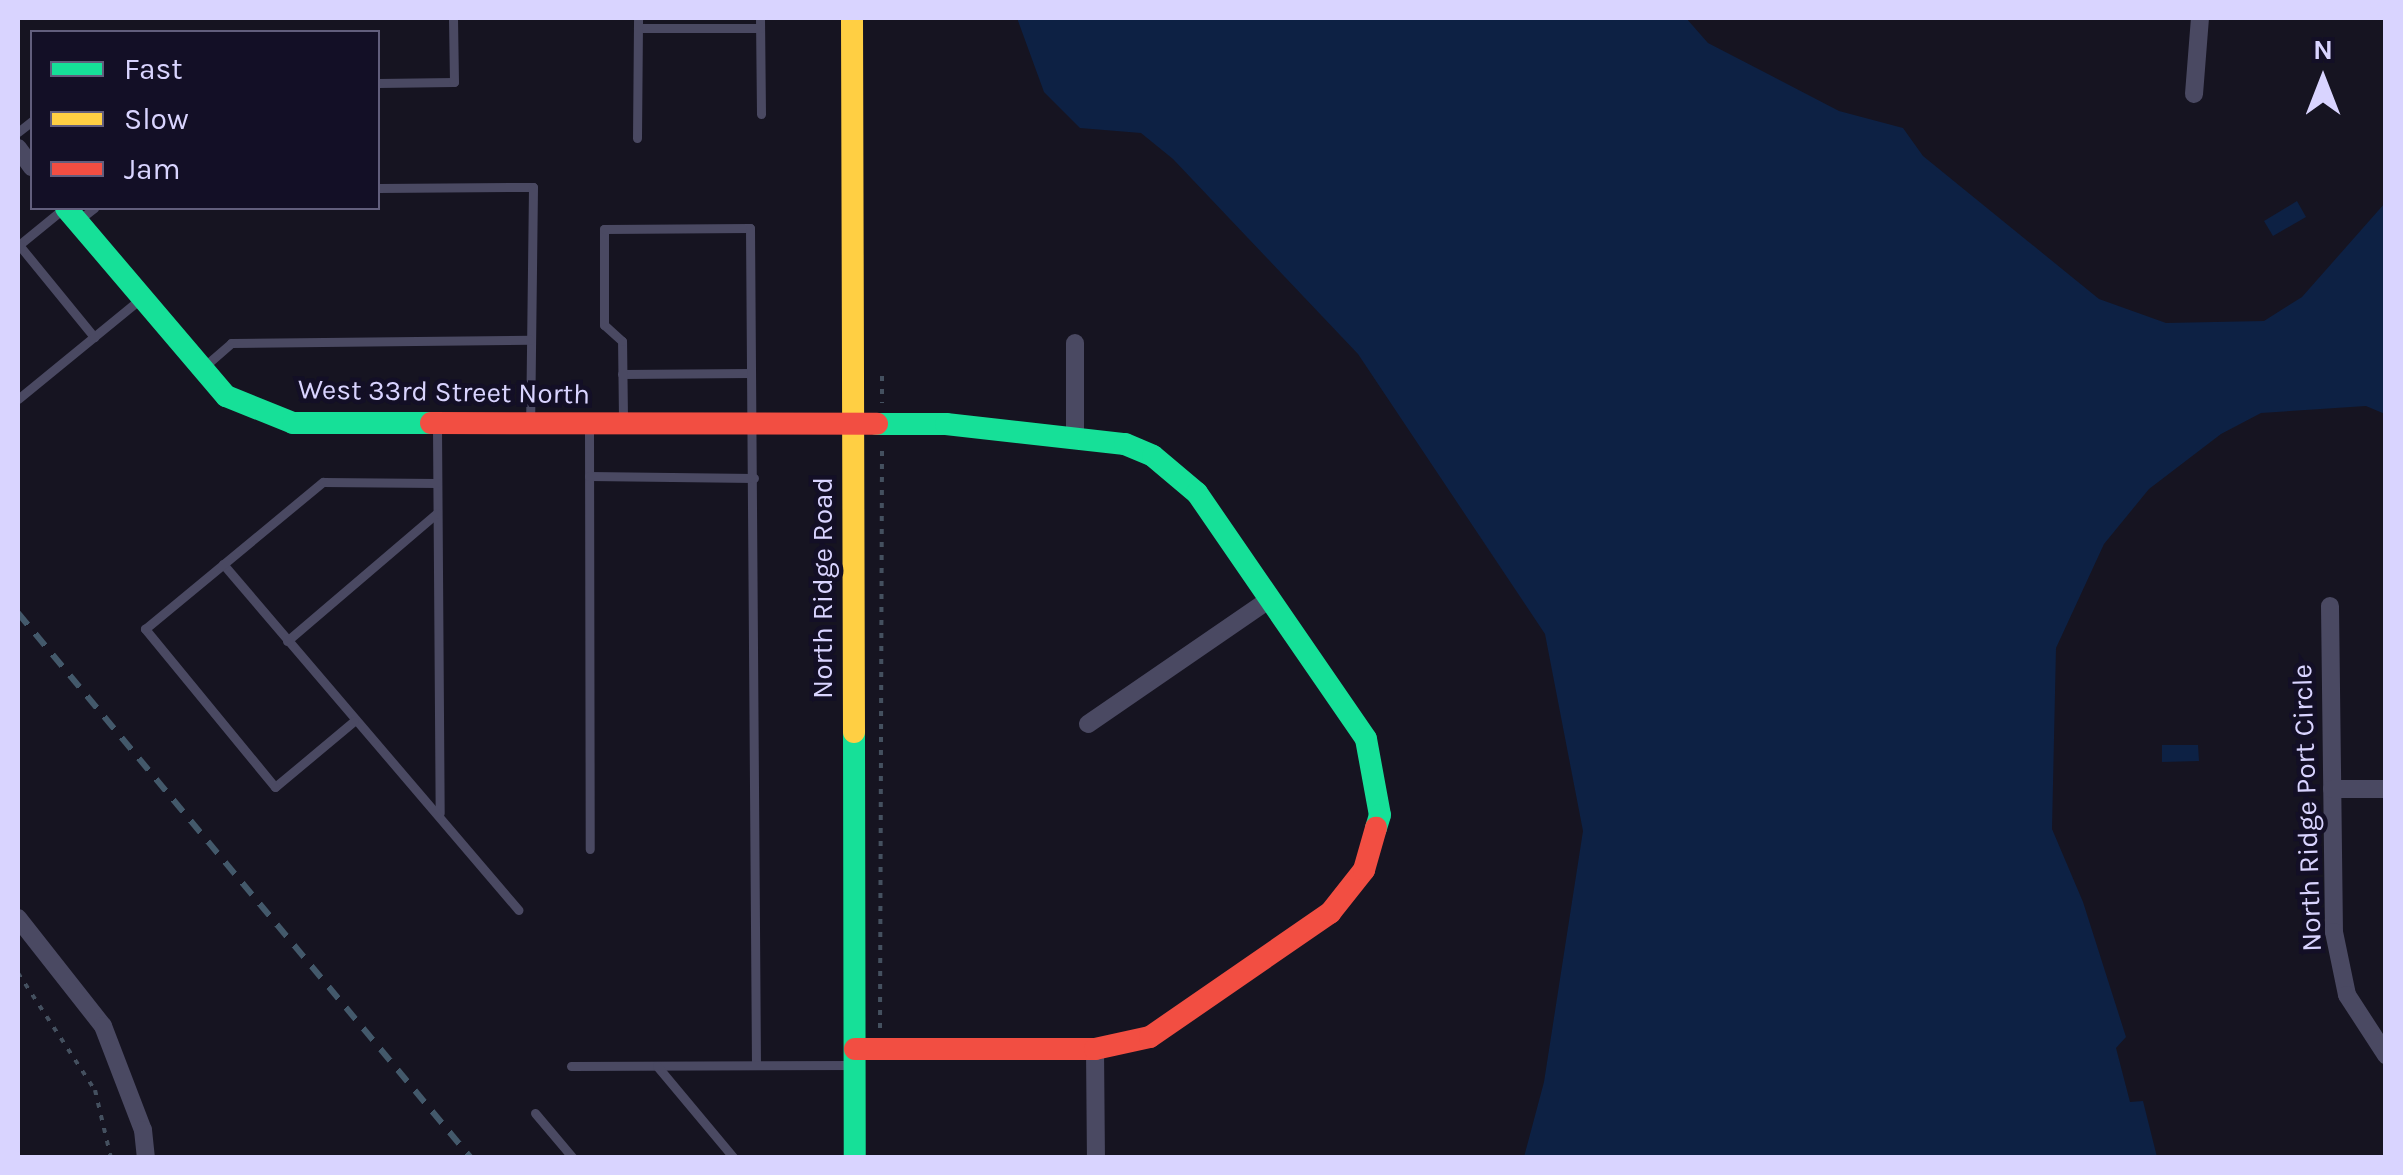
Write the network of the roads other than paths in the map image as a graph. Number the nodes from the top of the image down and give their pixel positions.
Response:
1 (453, 18) edge
2 (852, 18) edge
3 (2200, 18) edge
4 (638, 23) edge
5 (760, 23) edge
6 (380, 83) edge
7 (2194, 94) dead end
8 (761, 114) dead end
9 (638, 138) dead end
10 (380, 188) edge
11 (76, 211) edge
12 (141, 298) junction
13 (94, 337) junction
14 (530, 340) junction
15 (1075, 343) dead end
16 (200, 370) junction
17 (751, 373) junction
18 (622, 374) junction
19 (18, 399) edge
20 (588, 424) junction
21 (623, 424) junction
22 (752, 424) junction
23 (853, 424) junction
24 (436, 425) junction
25 (530, 425) junction
26 (1075, 436) junction
27 (588, 476) junction
28 (754, 478) junction
29 (437, 482) junction
30 (437, 513) junction
31 (223, 564) junction
32 (1270, 599) junction
33 (2330, 606) dead end
34 (287, 641) junction
35 (354, 720) junction
36 (1088, 724) dead end
37 (2386, 789) edge
38 (2332, 790) junction
39 (440, 813) junction
40 (590, 849) dead end
41 (518, 910) dead end
42 (18, 918) edge
43 (1095, 1049) junction
44 (2386, 1056) edge
45 (855, 1057) junction
46 (756, 1065) junction
47 (571, 1066) dead end
48 (658, 1066) junction
49 (536, 1113) dead end
50 (146, 1158) edge
51 (572, 1158) edge
52 (734, 1158) edge
53 (855, 1158) edge
54 (1096, 1158) edge

1 - 6 lane
2 - 23 street, North Ridge Road
3 - 7 street
4 - 5 lane
4 - 9 lane
5 - 8 lane
10 - 14 lane
11 - 12 street, West 33rd Street North
11 - 13 lane
12 - 13 lane
12 - 16 street, West 33rd Street North
13 - 19 lane
14 - 16 lane
14 - 25 lane
15 - 26 street
16 - 24 street, West 33rd Street North
17 - 18 lane
17 - 18 lane
17 - 22 lane
18 - 21 lane
20 - 21 street, West 33rd Street North
20 - 25 street, West 33rd Street North
20 - 27 lane
21 - 22 street, West 33rd Street North
22 - 23 street, West 33rd Street North
22 - 28 lane
23 - 26 street, West 33rd Street North
23 - 45 street, North Ridge Road
24 - 25 street, West 33rd Street North
24 - 29 lane
26 - 32 street, West 33rd Street North
27 - 28 lane
27 - 40 lane
28 - 46 lane
29 - 30 lane
29 - 31 lane
30 - 34 lane
30 - 39 lane
31 - 34 lane
31 - 35 lane
32 - 36 street
32 - 43 street, West 33rd Street North
33 - 38 street, North Ridge Port Circle
34 - 35 lane
35 - 39 lane
37 - 38 street
38 - 44 street, North Ridge Port Circle
39 - 41 lane
42 - 50 street
43 - 45 street, West 33rd Street North
43 - 54 street
45 - 46 lane
45 - 53 street, North Ridge Road
46 - 48 lane
47 - 48 lane
48 - 52 lane
49 - 51 lane

